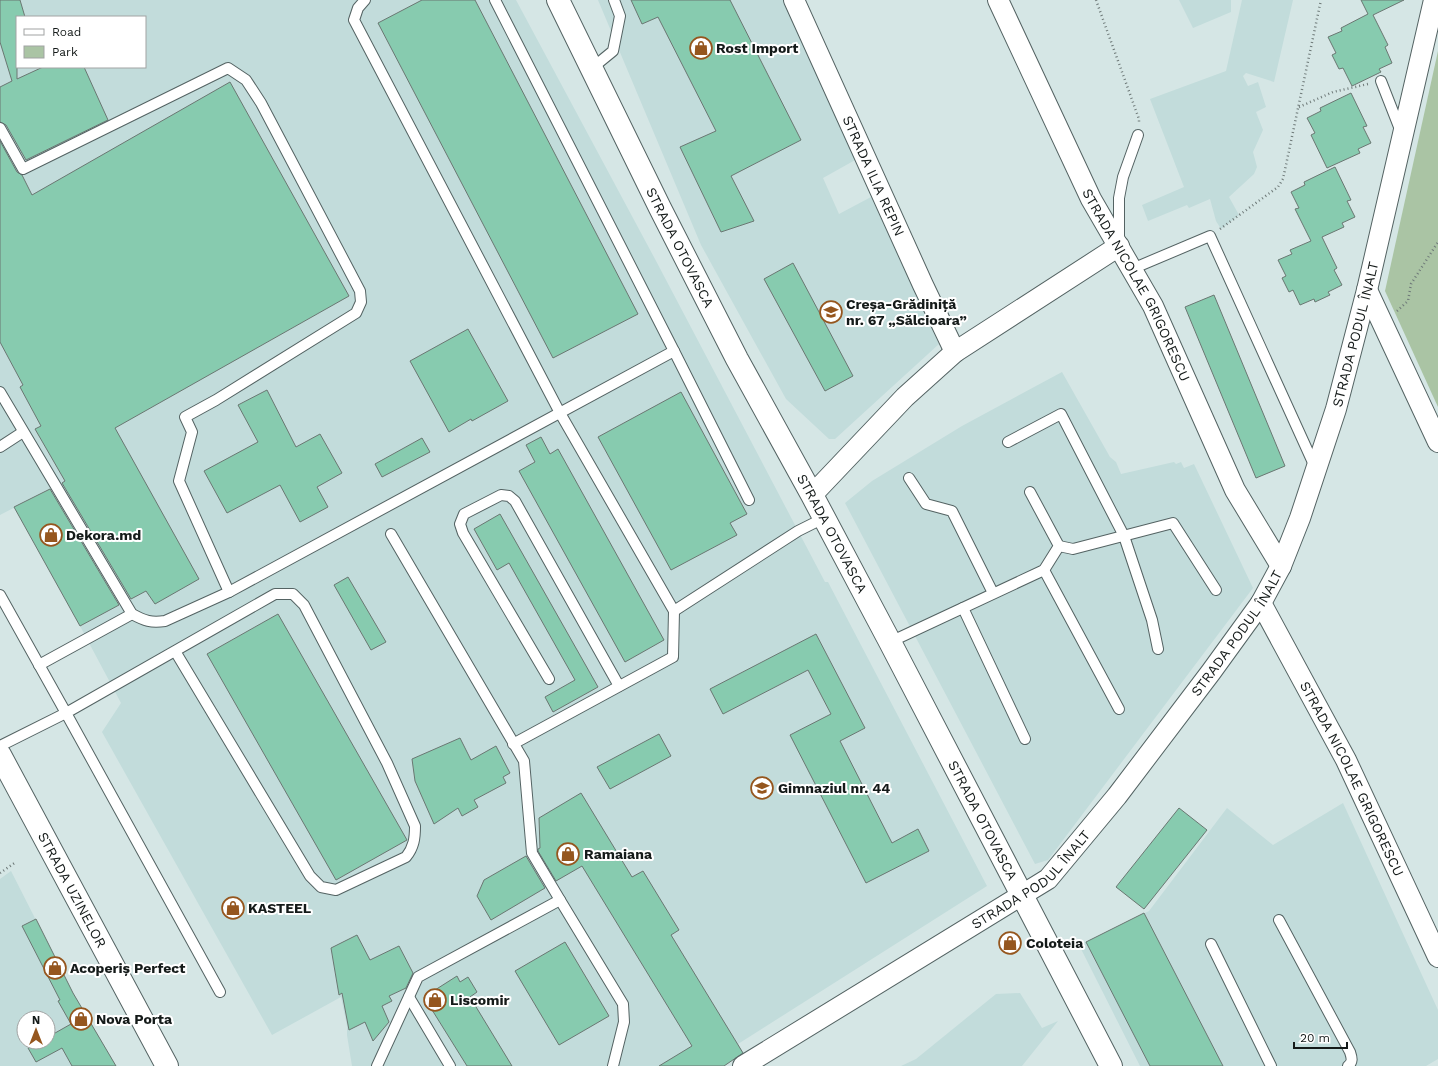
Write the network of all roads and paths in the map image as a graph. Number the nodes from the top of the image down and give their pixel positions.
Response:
1 (365, 0) edge
2 (495, 0) edge
3 (558, 0) edge
4 (614, 0) edge
5 (794, 0) edge
6 (998, 0) edge
7 (1096, 0) edge
8 (1321, 0) edge
9 (1434, 0) edge
10 (591, 69) junction
11 (1381, 81) joint
12 (1299, 107) junction
13 (0, 128) edge
14 (1138, 136) joint
15 (1402, 136) junction
16 (1210, 236) junction
17 (1438, 242) edge
18 (1119, 246) junction
19 (1132, 269) junction
20 (1367, 290) junction
21 (1381, 320) junction
22 (674, 351) junction
23 (955, 352) junction
24 (0, 392) edge
25 (560, 413) junction
26 (23, 432) junction
27 (1008, 442) dead end
28 (1438, 442) edge
29 (0, 446) edge
30 (1317, 470) junction
31 (909, 478) dead end
32 (1030, 492) dead end
33 (812, 496) junction
34 (749, 500) dead end
35 (824, 518) junction
36 (391, 534) dead end
37 (1124, 536) junction
38 (1059, 546) junction
39 (1281, 566) junction
40 (1044, 570) junction
41 (1216, 590) dead end
42 (230, 592) junction
43 (993, 593) junction
44 (0, 595) edge
45 (1260, 603) junction
46 (963, 608) junction
47 (674, 611) junction
48 (132, 614) junction
49 (890, 642) junction
50 (1158, 649) dead end
51 (175, 651) junction
52 (39, 665) junction
53 (549, 679) dead end
54 (619, 686) junction
55 (1119, 709) dead end
56 (66, 713) junction
57 (1025, 739) dead end
58 (513, 744) junction
59 (0, 746) edge
60 (0, 756) edge
61 (16, 862) dead end
62 (0, 873) edge
63 (1021, 895) junction
64 (560, 900) junction
65 (1279, 920) dead end
66 (1211, 944) dead end
67 (1438, 957) edge
68 (220, 992) dead end
69 (409, 997) junction
70 (167, 1066) edge
71 (377, 1066) edge
72 (450, 1066) edge
73 (613, 1066) edge
74 (743, 1066) edge
75 (1111, 1066) edge
76 (1271, 1066) edge
77 (1348, 1066) edge

1 - 25 lane
2 - 22 lane
3 - 10 street, STRADA OTOVASCA
4 - 10 lane
5 - 23 street, STRADA ILIA REPIN
6 - 18 street, STRADA NICOLAE GRIGORESCU
7 - 14 path
8 - 12 path
9 - 15 street, STRADA PODUL ÎNALT
10 - 33 street, STRADA OTOVASCA
11 - 12 path
11 - 15 lane
12 - 16 path
13 - 42 lane
14 - 18 lane
15 - 20 street, STRADA PODUL ÎNALT
16 - 19 lane
16 - 30 lane
17 - 21 path
18 - 19 street, STRADA NICOLAE GRIGORESCU
18 - 23 street
19 - 39 street, STRADA NICOLAE GRIGORESCU
20 - 21 street
20 - 30 street, STRADA PODUL ÎNALT
21 - 28 street
22 - 25 lane
22 - 34 lane
23 - 33 street
24 - 26 lane
25 - 42 lane
25 - 47 lane
26 - 29 lane
26 - 48 lane
27 - 37 lane
30 - 39 street, STRADA PODUL ÎNALT
31 - 43 lane
32 - 38 lane
33 - 35 street, STRADA OTOVASCA
35 - 47 lane
35 - 49 street, STRADA OTOVASCA
36 - 58 lane
37 - 38 lane
37 - 41 lane
37 - 50 lane
38 - 40 lane
39 - 45 street, STRADA PODUL ÎNALT
40 - 43 lane
40 - 55 lane
42 - 48 lane
43 - 46 lane
44 - 52 lane
45 - 63 street, STRADA PODUL ÎNALT
45 - 67 street, STRADA NICOLAE GRIGORESCU
46 - 49 lane
46 - 57 lane
47 - 54 lane
48 - 52 lane
49 - 63 street, STRADA OTOVASCA
51 - 51 lane
51 - 56 lane
52 - 56 lane
53 - 54 lane
54 - 58 lane
56 - 59 lane
56 - 68 lane
58 - 64 lane
60 - 70 street, STRADA UZINELOR
61 - 62 path
63 - 74 street, STRADA PODUL ÎNALT
63 - 75 street, STRADA OTOVASCA
64 - 69 lane
64 - 73 lane
65 - 77 lane
66 - 76 lane
69 - 71 lane
69 - 72 lane

